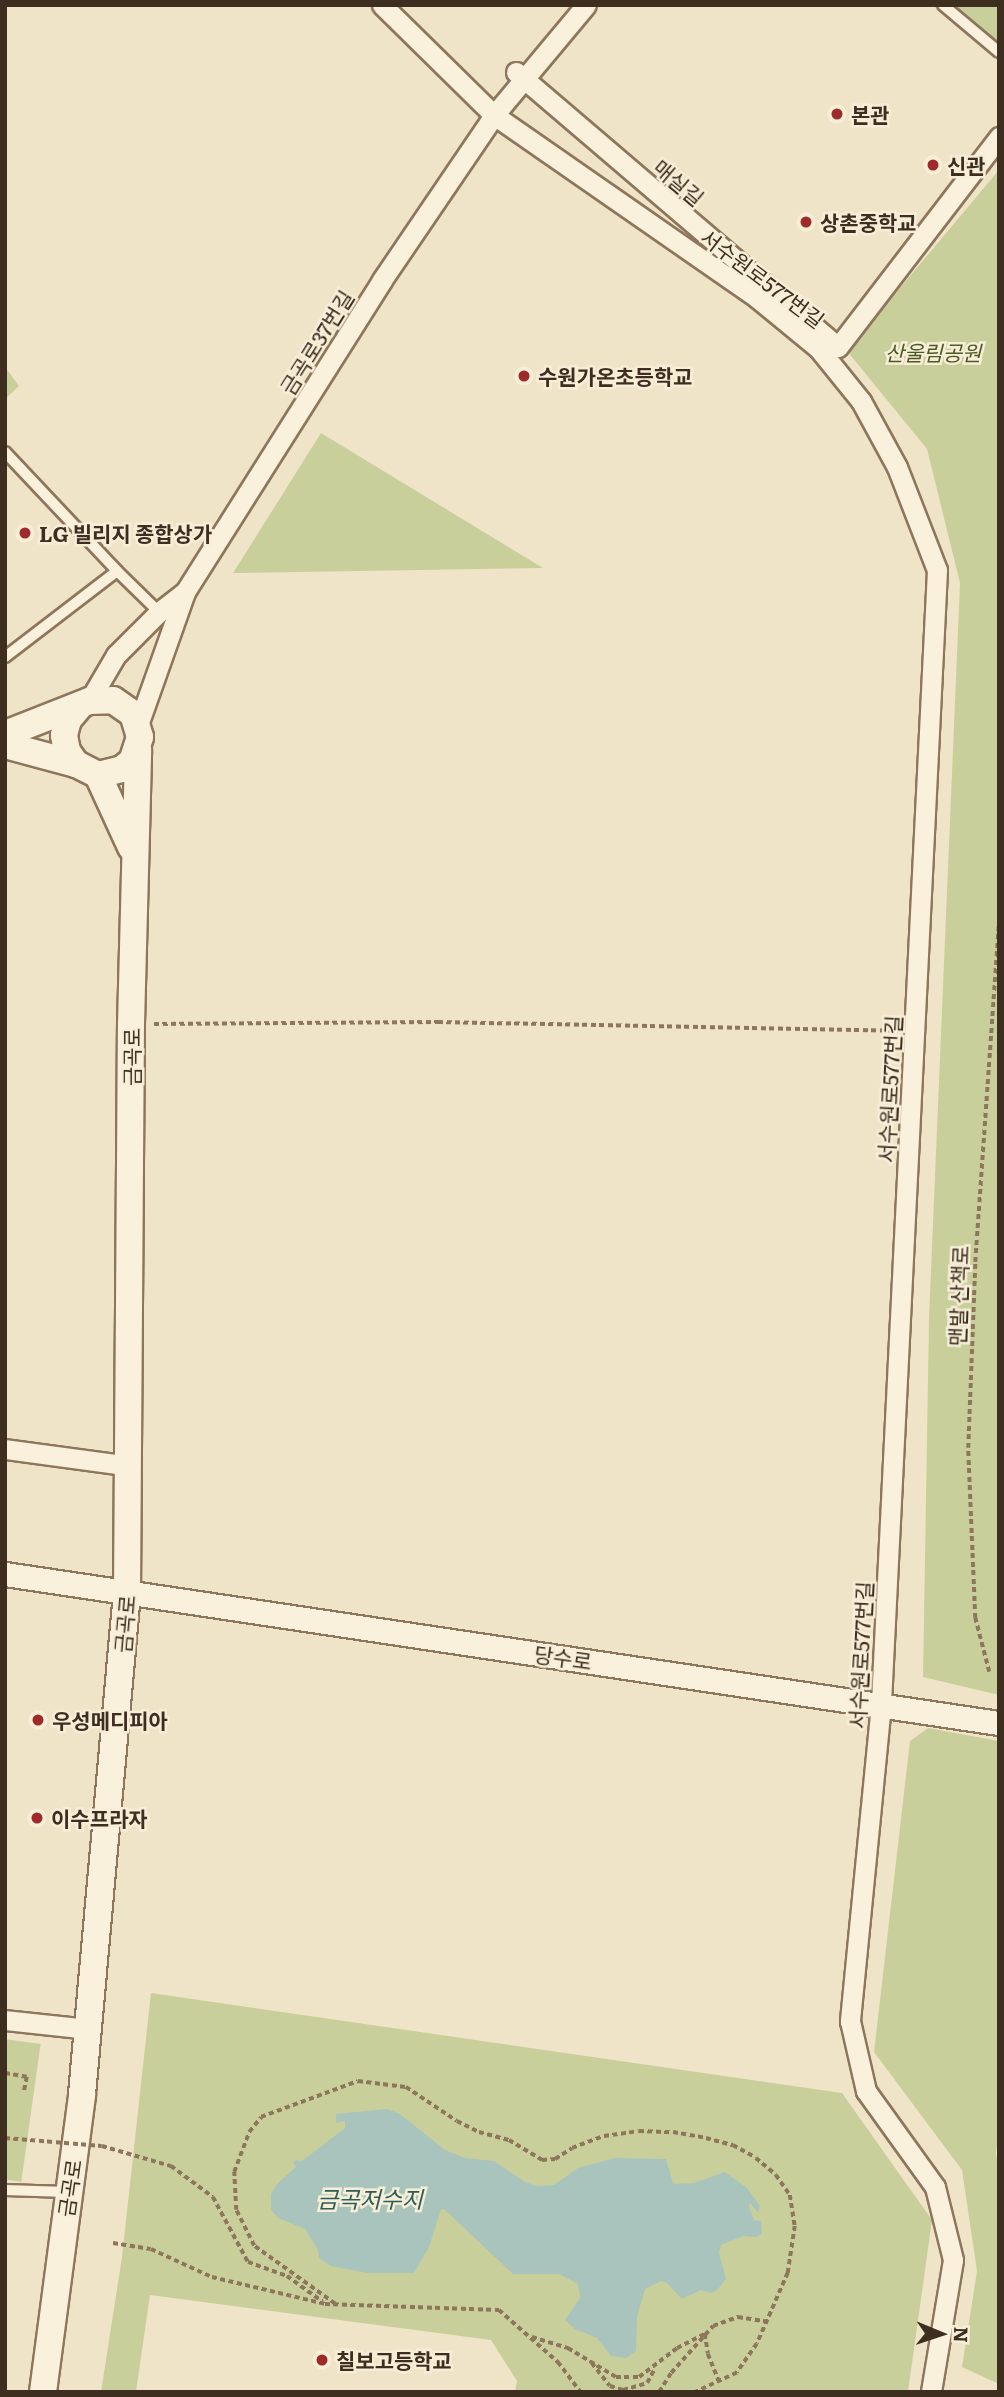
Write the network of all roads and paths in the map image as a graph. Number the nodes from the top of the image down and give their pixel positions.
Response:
1 (382, 5) edge
2 (569, 5) edge
3 (586, 5) edge
4 (943, 5) edge
5 (999, 52) edge
6 (524, 79) junction
7 (494, 115) junction
8 (999, 135) edge
9 (824, 344) junction
10 (5, 452) edge
11 (117, 571) junction
12 (185, 592) junction
13 (159, 612) junction
14 (5, 657) edge
15 (83, 704) junction
16 (5, 734) edge
17 (138, 737) junction
18 (5, 745) edge
19 (87, 769) junction
20 (134, 852) junction
21 (999, 921) edge
22 (131, 1024) junction
23 (915, 1031) junction
24 (5, 1449) edge
25 (130, 1466) junction
26 (5, 1574) edge
27 (127, 1593) junction
28 (989, 1672) dead end
29 (881, 1704) junction
30 (999, 1723) edge
31 (5, 2020) edge
32 (89, 2029) junction
33 (5, 2073) edge
34 (24, 2092) dead end
35 (5, 2138) edge
36 (5, 2190) edge
37 (68, 2192) junction
38 (113, 2243) dead end
39 (325, 2304) junction
40 (335, 2304) junction
41 (768, 2322) junction
42 (705, 2334) junction
43 (530, 2337) junction
44 (590, 2361) junction
45 (655, 2368) junction
46 (719, 2381) junction
47 (934, 2391) edge
48 (43, 2392) edge
49 (581, 2392) edge
50 (659, 2392) edge
51 (696, 2392) edge

1 - 7 street, 서수원로577번길
2 - 6 street
3 - 6 street, 금곡로37번길
4 - 5 lane
6 - 7 street, 금곡로37번길
6 - 9 street, 매실길
7 - 9 street, 서수원로577번길
7 - 12 street, 금곡로37번길
8 - 9 street
9 - 23 street, 서수원로577번길
10 - 11 lane
11 - 13 lane
11 - 14 lane
12 - 13 street, 금곡로37번길
12 - 17 street
13 - 15 street, 금곡로37번길
15 - 16 main road
15 - 17 main road
15 - 19 main road
17 - 19 main road
17 - 20 main road, 금곡로
18 - 19 main road
19 - 20 main road, 금곡로
20 - 22 main road, 금곡로
21 - 28 path, 맨발 산책로
22 - 23 path
22 - 25 main road, 금곡로
23 - 29 street, 서수원로577번길
24 - 25 street
25 - 27 main road, 금곡로
26 - 27 street, 당수로
27 - 29 street, 당수로
27 - 32 main road, 금곡로
29 - 30 street, 당수로
29 - 47 street, 서수원로577번길
31 - 32 street
32 - 37 main road, 금곡로
33 - 34 path
35 - 39 path, bridge
36 - 37 lane
37 - 48 main road, 금곡로
38 - 39 path
39 - 40 path
40 - 41 path
40 - 43 path
41 - 42 path
41 - 46 path
42 - 45 path
42 - 46 path
42 - 50 path
43 - 44 path
43 - 49 path
44 - 45 path
44 - 45 path
46 - 51 path

